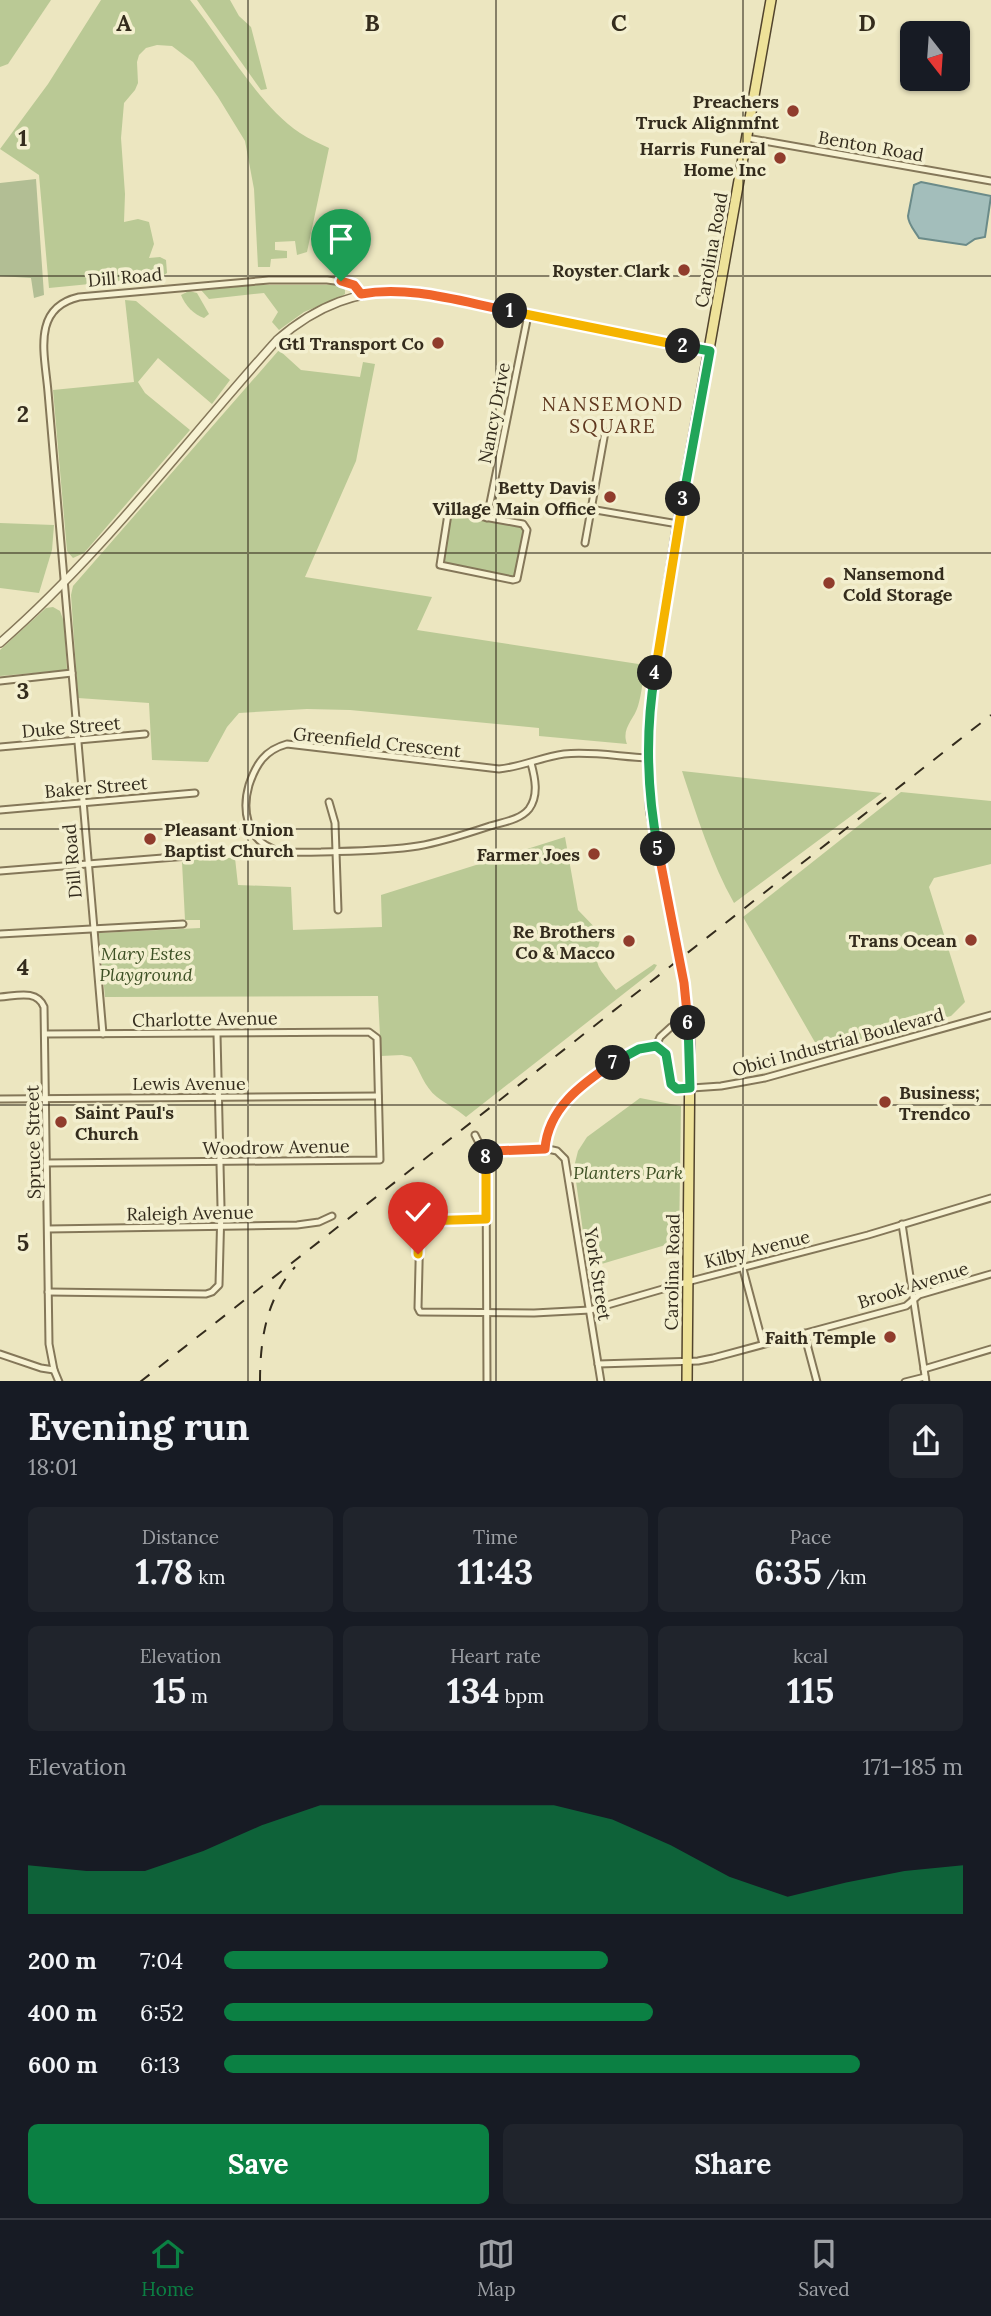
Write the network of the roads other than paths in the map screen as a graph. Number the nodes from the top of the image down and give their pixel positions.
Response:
1 (771, 0) edge
2 (747, 138) junction
3 (991, 181) edge
4 (361, 294) junction
5 (528, 315) junction
6 (710, 351) junction
7 (604, 432) dead end
8 (590, 509) junction
9 (487, 517) junction
10 (678, 524) junction
11 (585, 543) dead end
12 (64, 584) junction
13 (0, 643) edge
14 (72, 673) junction
15 (0, 681) edge
16 (145, 734) dead end
17 (77, 740) junction
18 (0, 747) edge
19 (648, 758) junction
20 (531, 762) junction
21 (195, 793) dead end
22 (82, 802) junction
23 (329, 802) dead end
24 (0, 810) edge
25 (336, 852) junction
26 (188, 856) dead end
27 (87, 863) junction
28 (0, 871) edge
29 (338, 910) dead end
30 (183, 924) dead end
31 (93, 928) junction
32 (0, 934) edge
33 (0, 997) edge
34 (991, 1015) edge
35 (671, 1027) dead end
36 (45, 1034) junction
37 (103, 1034) junction
38 (218, 1034) junction
39 (656, 1046) junction
40 (690, 1088) junction
41 (379, 1096) junction
42 (219, 1097) junction
43 (0, 1099) edge
44 (46, 1099) junction
45 (475, 1135) dead end
46 (545, 1149) junction
47 (486, 1157) junction
48 (220, 1162) junction
49 (47, 1163) junction
50 (991, 1198) edge
51 (331, 1216) dead end
52 (486, 1219) junction
53 (902, 1224) junction
54 (221, 1227) junction
55 (48, 1228) junction
56 (743, 1269) junction
57 (991, 1274) edge
58 (687, 1282) junction
59 (48, 1292) junction
60 (914, 1300) junction
61 (590, 1310) junction
62 (486, 1313) junction
63 (804, 1333) junction
64 (763, 1344) junction
65 (991, 1349) edge
66 (0, 1354) edge
67 (687, 1361) junction
68 (598, 1364) junction
69 (924, 1368) junction
70 (54, 1370) junction
71 (926, 1379) edge
72 (58, 1381) edge
73 (487, 1381) edge
74 (601, 1381) edge
75 (687, 1381) edge
76 (817, 1381) edge
77 (905, 1381) edge

1 - 2 main road, Carolina Road
2 - 3 street, Benton Road
2 - 6 main road, Carolina Road
4 - 5 street, Dill Road
4 - 12 street
4 - 12 street, Dill Road
5 - 6 street, Dill Road
5 - 9 street, Nancy Drive
6 - 10 main road, Carolina Road
7 - 8 street
8 - 10 street
8 - 11 street
9 - 9 street
10 - 19 main road, Carolina Road
12 - 13 street
12 - 14 street, Dill Road
14 - 15 street
14 - 17 street, Dill Road
16 - 17 street, Duke Street
17 - 18 street, Duke Street
17 - 22 street, Dill Road
19 - 20 street, Greenfield Crescent
19 - 40 main road, Carolina Road
20 - 25 street, Greenfield Crescent
20 - 25 street, Greenfield Crescent
21 - 22 street, Baker Street
22 - 24 street, Baker Street
22 - 27 street, Dill Road
23 - 25 street
25 - 29 street
26 - 27 street
27 - 28 street
27 - 31 street, Dill Road
30 - 31 street
31 - 32 street
31 - 37 street, Dill Road
33 - 36 street, Spruce Street
34 - 40 street, Obici Industrial Boulevard
35 - 39 street
36 - 37 street, Charlotte Avenue
36 - 44 street, Spruce Street
37 - 38 street, Charlotte Avenue
38 - 41 street, Charlotte Avenue
38 - 42 street
39 - 40 street
39 - 46 street
40 - 58 main road, Carolina Road
41 - 42 street, Lewis Avenue
41 - 48 street, Woodrow Avenue
42 - 44 street, Lewis Avenue
42 - 48 street
43 - 44 street, Lewis Avenue
44 - 49 street, Spruce Street
45 - 47 street
46 - 47 street
46 - 61 street, York Street
47 - 52 street
48 - 49 street, Woodrow Avenue
48 - 54 street
49 - 55 street, Spruce Street
50 - 53 street, Kilby Avenue
51 - 54 street, Raleigh Avenue
52 - 62 street
52 - 62 street, Kilby Avenue
53 - 56 street, Kilby Avenue
53 - 60 street
54 - 55 street, Raleigh Avenue
54 - 59 street
55 - 59 street, Spruce Street
56 - 58 street, Kilby Avenue
56 - 64 street
57 - 60 street, Brook Avenue
58 - 61 street, Kilby Avenue
58 - 67 main road, Carolina Road
59 - 70 street, Spruce Street
60 - 63 street, Brook Avenue
60 - 69 street
61 - 62 street, Kilby Avenue
61 - 68 street, York Street
62 - 73 street
63 - 64 street, Brook Avenue
63 - 76 street
64 - 67 street, Brook Avenue
65 - 69 street
66 - 70 street
67 - 68 street, Brook Avenue
67 - 75 main road, Carolina Road
68 - 74 street, York Street
69 - 71 street
70 - 72 street, Spruce Street
71 - 77 street

